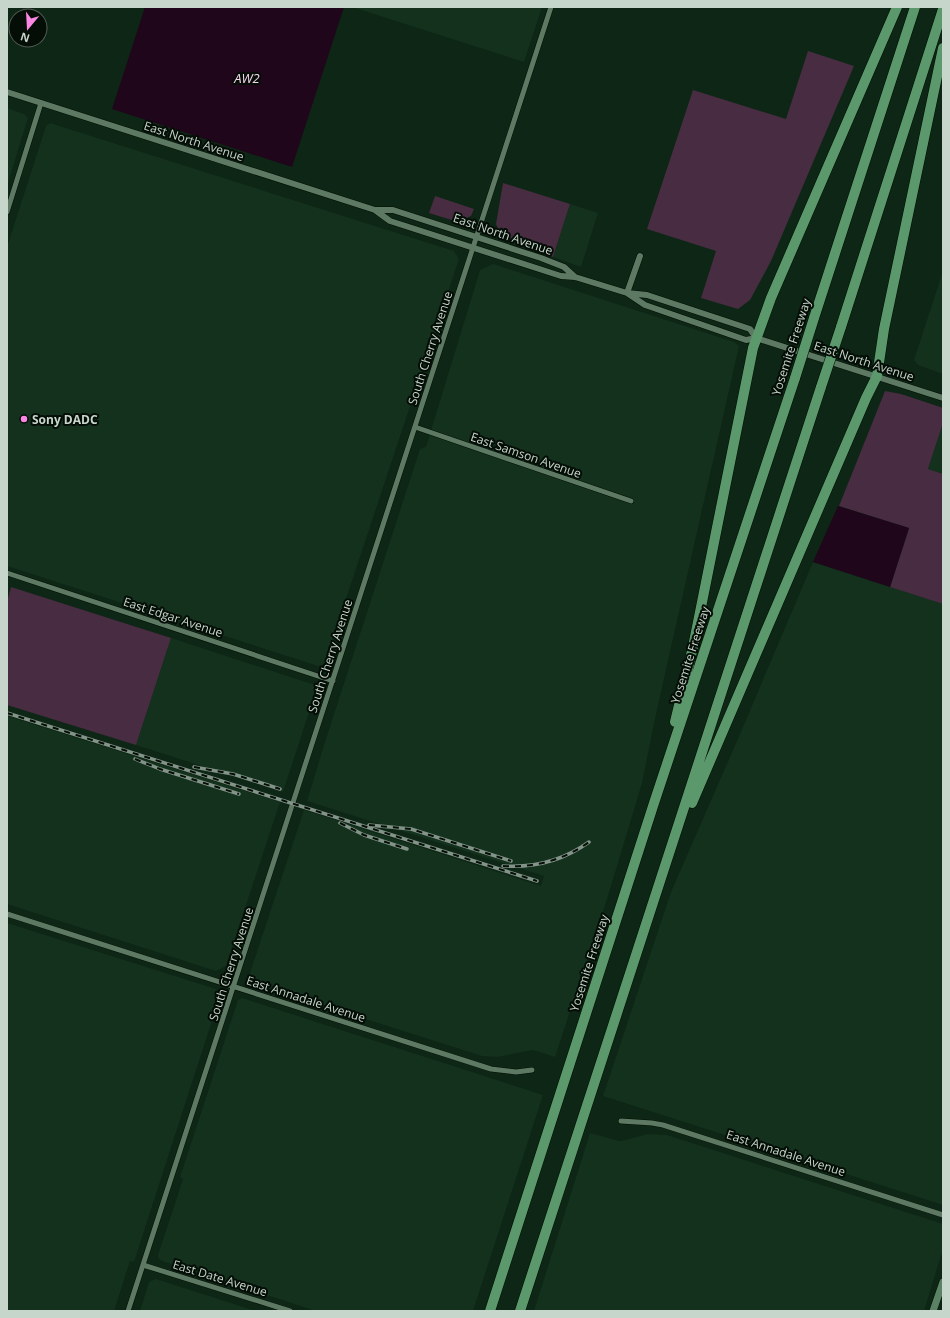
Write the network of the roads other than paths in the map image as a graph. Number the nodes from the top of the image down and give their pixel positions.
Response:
1 (551, 7) edge
2 (897, 7) edge
3 (915, 7) edge
4 (943, 9) edge
5 (943, 48) edge
6 (7, 92) edge
7 (41, 103) junction
8 (375, 210) junction
9 (7, 212) edge
10 (476, 236) junction
11 (472, 248) junction
12 (640, 256) dead end
13 (575, 277) junction
14 (627, 293) junction
15 (756, 338) junction
16 (877, 376) junction
17 (943, 398) edge
18 (415, 427) junction
19 (631, 501) dead end
20 (7, 573) edge
21 (333, 681) junction
22 (654, 803) junction
23 (672, 847) junction
24 (7, 914) edge
25 (234, 986) junction
26 (532, 1070) dead end
27 (621, 1121) dead end
28 (943, 1215) edge
29 (143, 1265) junction
30 (943, 1282) edge
31 (128, 1311) edge
32 (290, 1311) edge
33 (490, 1311) edge
34 (520, 1311) edge
35 (934, 1311) edge

1 - 10 street, South Cherry Avenue
2 - 15 highway
3 - 22 highway, Yosemite Freeway, bridge
4 - 23 highway, bridge
5 - 16 highway
6 - 7 street, East North Avenue
7 - 8 street, East North Avenue
7 - 9 street
8 - 10 street, East North Avenue
8 - 11 street, East North Avenue
10 - 11 street, South Cherry Avenue
10 - 13 street, East North Avenue
11 - 13 street, East North Avenue
11 - 18 street, South Cherry Avenue
12 - 14 street
13 - 14 street, East North Avenue
14 - 15 street, East North Avenue
14 - 15 street, East North Avenue
15 - 16 street, East North Avenue
15 - 22 highway
16 - 17 street, East North Avenue
16 - 23 highway
18 - 19 street, East Samson Avenue
18 - 21 street, South Cherry Avenue
20 - 21 street, East Edgar Avenue
21 - 25 street, South Cherry Avenue
22 - 33 highway, Yosemite Freeway
23 - 34 highway
24 - 25 street, East Annadale Avenue
25 - 26 street, East Annadale Avenue
25 - 29 street, South Cherry Avenue
27 - 28 street, East Annadale Avenue
29 - 31 street, South Cherry Avenue
29 - 32 street, East Date Avenue
30 - 35 main road

